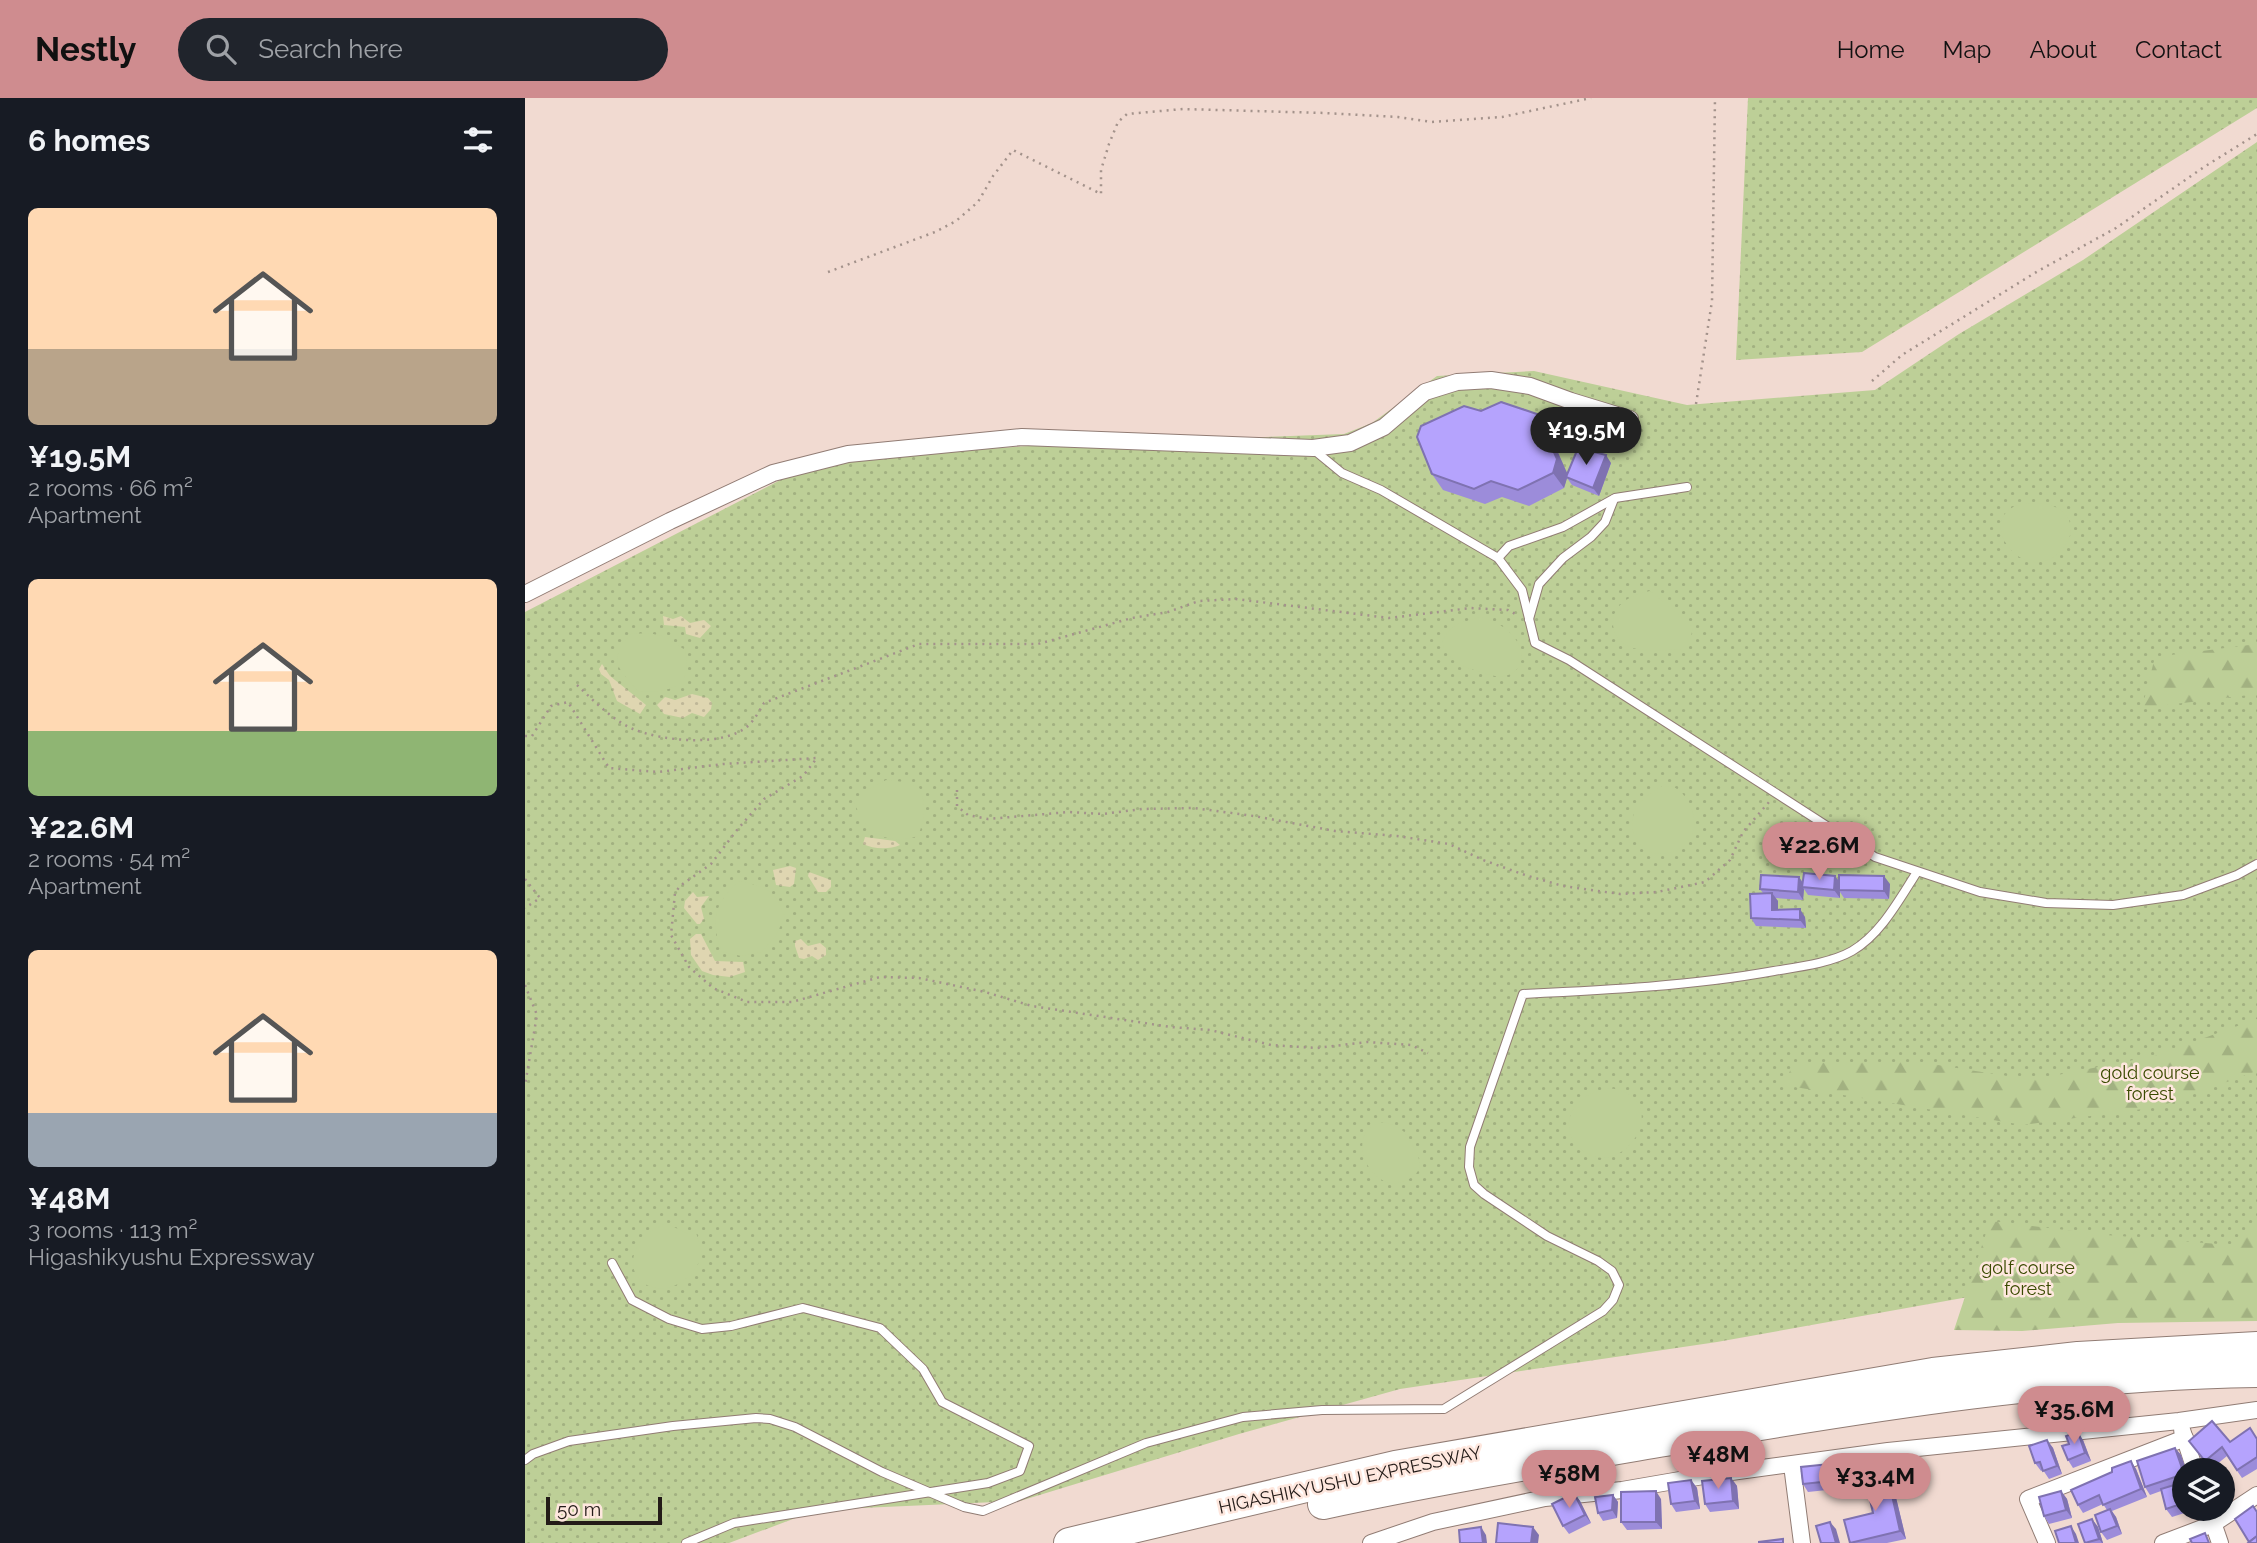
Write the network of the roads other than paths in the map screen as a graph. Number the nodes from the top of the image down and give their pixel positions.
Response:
1 (1630, 419) dead end
2 (1313, 448) junction
3 (1687, 487) dead end
4 (1615, 498) junction
5 (1498, 558) junction
6 (525, 594) edge
7 (1529, 621) junction
8 (2257, 864) edge
9 (1917, 872) junction
10 (612, 1263) dead end
11 (2257, 1347) edge
12 (2257, 1373) edge
13 (2257, 1410) edge
14 (2179, 1421) junction
15 (2185, 1438) junction
16 (2191, 1458) edge
17 (525, 1460) edge
18 (1792, 1465) junction
19 (930, 1492) junction
20 (2257, 1495) edge
21 (2235, 1505) edge
22 (2201, 1521) edge
23 (2212, 1521) edge
24 (686, 1543) edge
25 (1069, 1543) edge
26 (1149, 1543) edge
27 (1371, 1543) edge
28 (1802, 1543) edge
29 (2047, 1543) edge
30 (2164, 1543) edge
31 (2220, 1543) edge

1 - 2 street
2 - 5 lane
2 - 6 street
3 - 4 lane
4 - 5 lane
4 - 7 lane
5 - 7 lane
7 - 9 lane
8 - 9 lane
9 - 19 lane
10 - 19 lane
11 - 25 highway, HIGASHIKYUSHU EXPRESSWAY
12 - 26 highway, HIGASHIKYUSHU EXPRESSWAY
13 - 14 street
14 - 15 street
14 - 18 street
15 - 16 street
15 - 29 street
17 - 19 lane
18 - 27 street
18 - 28 street
19 - 24 lane
20 - 21 street
22 - 30 street
23 - 31 street

